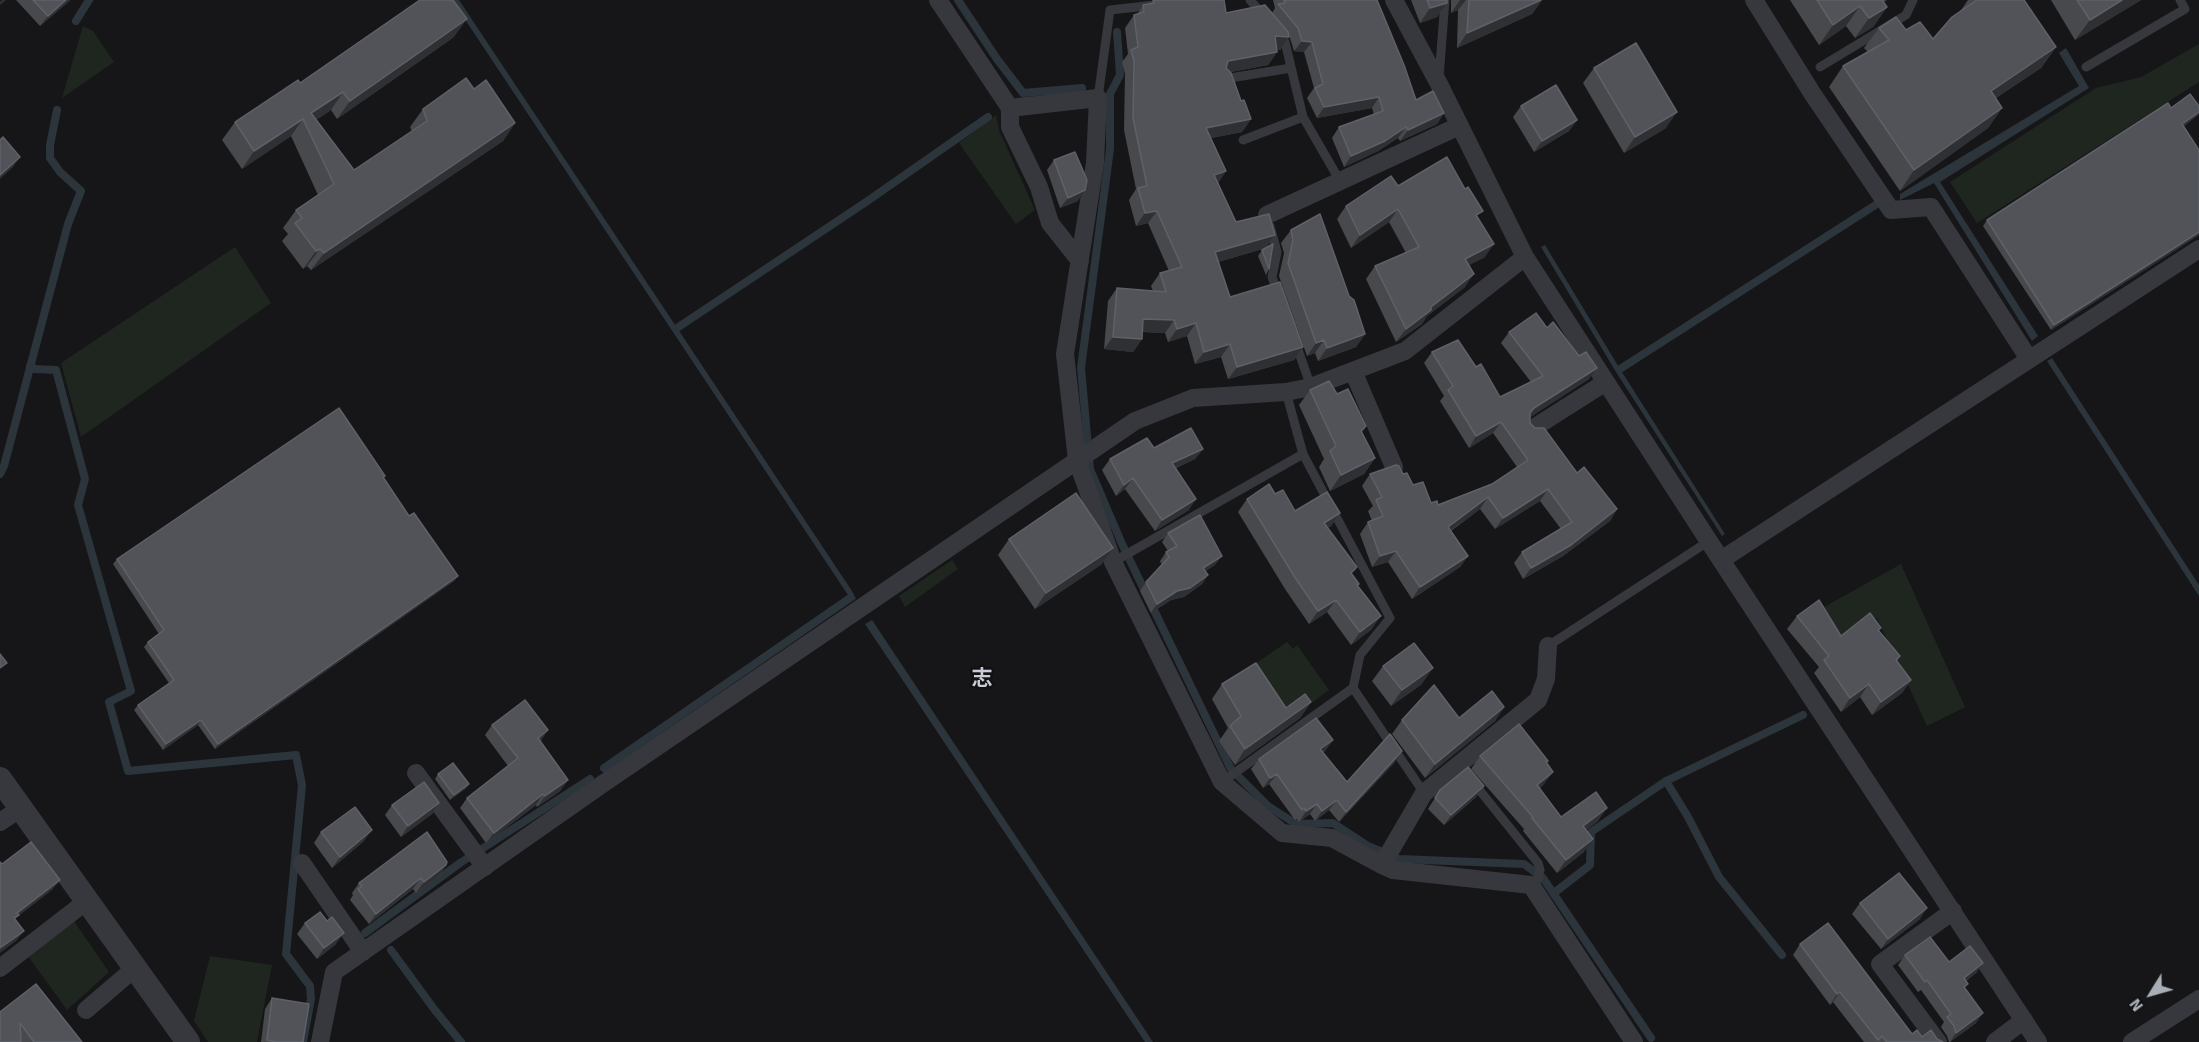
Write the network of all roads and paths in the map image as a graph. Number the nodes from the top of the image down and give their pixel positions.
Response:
1 (938, 0) edge
2 (1250, 0) edge
3 (1394, 0) edge
4 (1445, 0) edge
5 (1754, 0) edge
6 (1913, 0) edge
7 (2180, 0) edge
8 (1167, 4) edge
9 (2086, 67) dead end
10 (1291, 68) junction
11 (1820, 68) dead end
12 (1224, 79) edge
13 (1439, 84) junction
14 (1098, 98) junction
15 (1010, 108) junction
16 (1303, 117) junction
17 (1459, 126) junction
18 (1243, 140) dead end
19 (1340, 181) junction
20 (1268, 215) joint
21 (2199, 249) edge
22 (1525, 257) junction
23 (1080, 261) junction
24 (1280, 299) edge
25 (1292, 332) edge
26 (2029, 359) junction
27 (1353, 371) junction
28 (1606, 382) junction
29 (1311, 387) junction
30 (1286, 392) junction
31 (1532, 429) edge
32 (1303, 454) junction
33 (1077, 460) junction
34 (1394, 467) edge
35 (1709, 541) junction
36 (1721, 560) junction
37 (1113, 562) junction
38 (1548, 645) joint
39 (1353, 688) junction
40 (1459, 765) junction
41 (416, 772) dead end
42 (0, 779) edge
43 (1222, 782) junction
44 (1424, 793) junction
45 (21, 808) junction
46 (0, 822) edge
47 (302, 863) dead end
48 (1382, 865) junction
49 (485, 867) junction
50 (1531, 885) junction
51 (88, 900) junction
52 (1953, 911) junction
53 (363, 952) junction
54 (0, 968) edge
55 (135, 968) junction
56 (2199, 999) edge
57 (86, 1010) dead end
58 (2024, 1020) junction
59 (188, 1042) edge
60 (320, 1042) edge
61 (1634, 1042) edge
62 (1938, 1042) edge
63 (1995, 1042) edge
64 (2038, 1042) edge
65 (2132, 1042) edge

1 - 15 street
2 - 10 lane
3 - 13 street
4 - 13 lane
5 - 26 street
6 - 11 lane
7 - 9 lane
8 - 14 lane
10 - 12 lane
10 - 16 lane
13 - 17 street
14 - 15 street
14 - 23 street
15 - 23 street
16 - 18 lane
16 - 19 lane
17 - 19 street
17 - 22 street
19 - 20 street
20 - 24 lane
21 - 26 street
22 - 27 street
22 - 28 street
23 - 33 street
25 - 29 lane
26 - 36 street
27 - 29 street
27 - 34 street
28 - 31 street
28 - 35 street
29 - 30 street
30 - 32 lane
30 - 33 street
32 - 37 lane
32 - 39 lane
33 - 37 street
33 - 49 street
35 - 36 street
35 - 38 lane
36 - 52 street
37 - 43 street
38 - 40 street
39 - 43 lane
39 - 44 lane
40 - 44 street
40 - 50 lane
41 - 49 street
42 - 45 street
43 - 48 street
44 - 48 street
45 - 46 street
45 - 51 street
47 - 53 street
48 - 50 street
49 - 53 street
50 - 61 street
51 - 54 street
51 - 55 street
52 - 58 street
52 - 62 street
53 - 60 street
55 - 57 street
55 - 59 street
56 - 65 street
58 - 63 street
58 - 64 street

